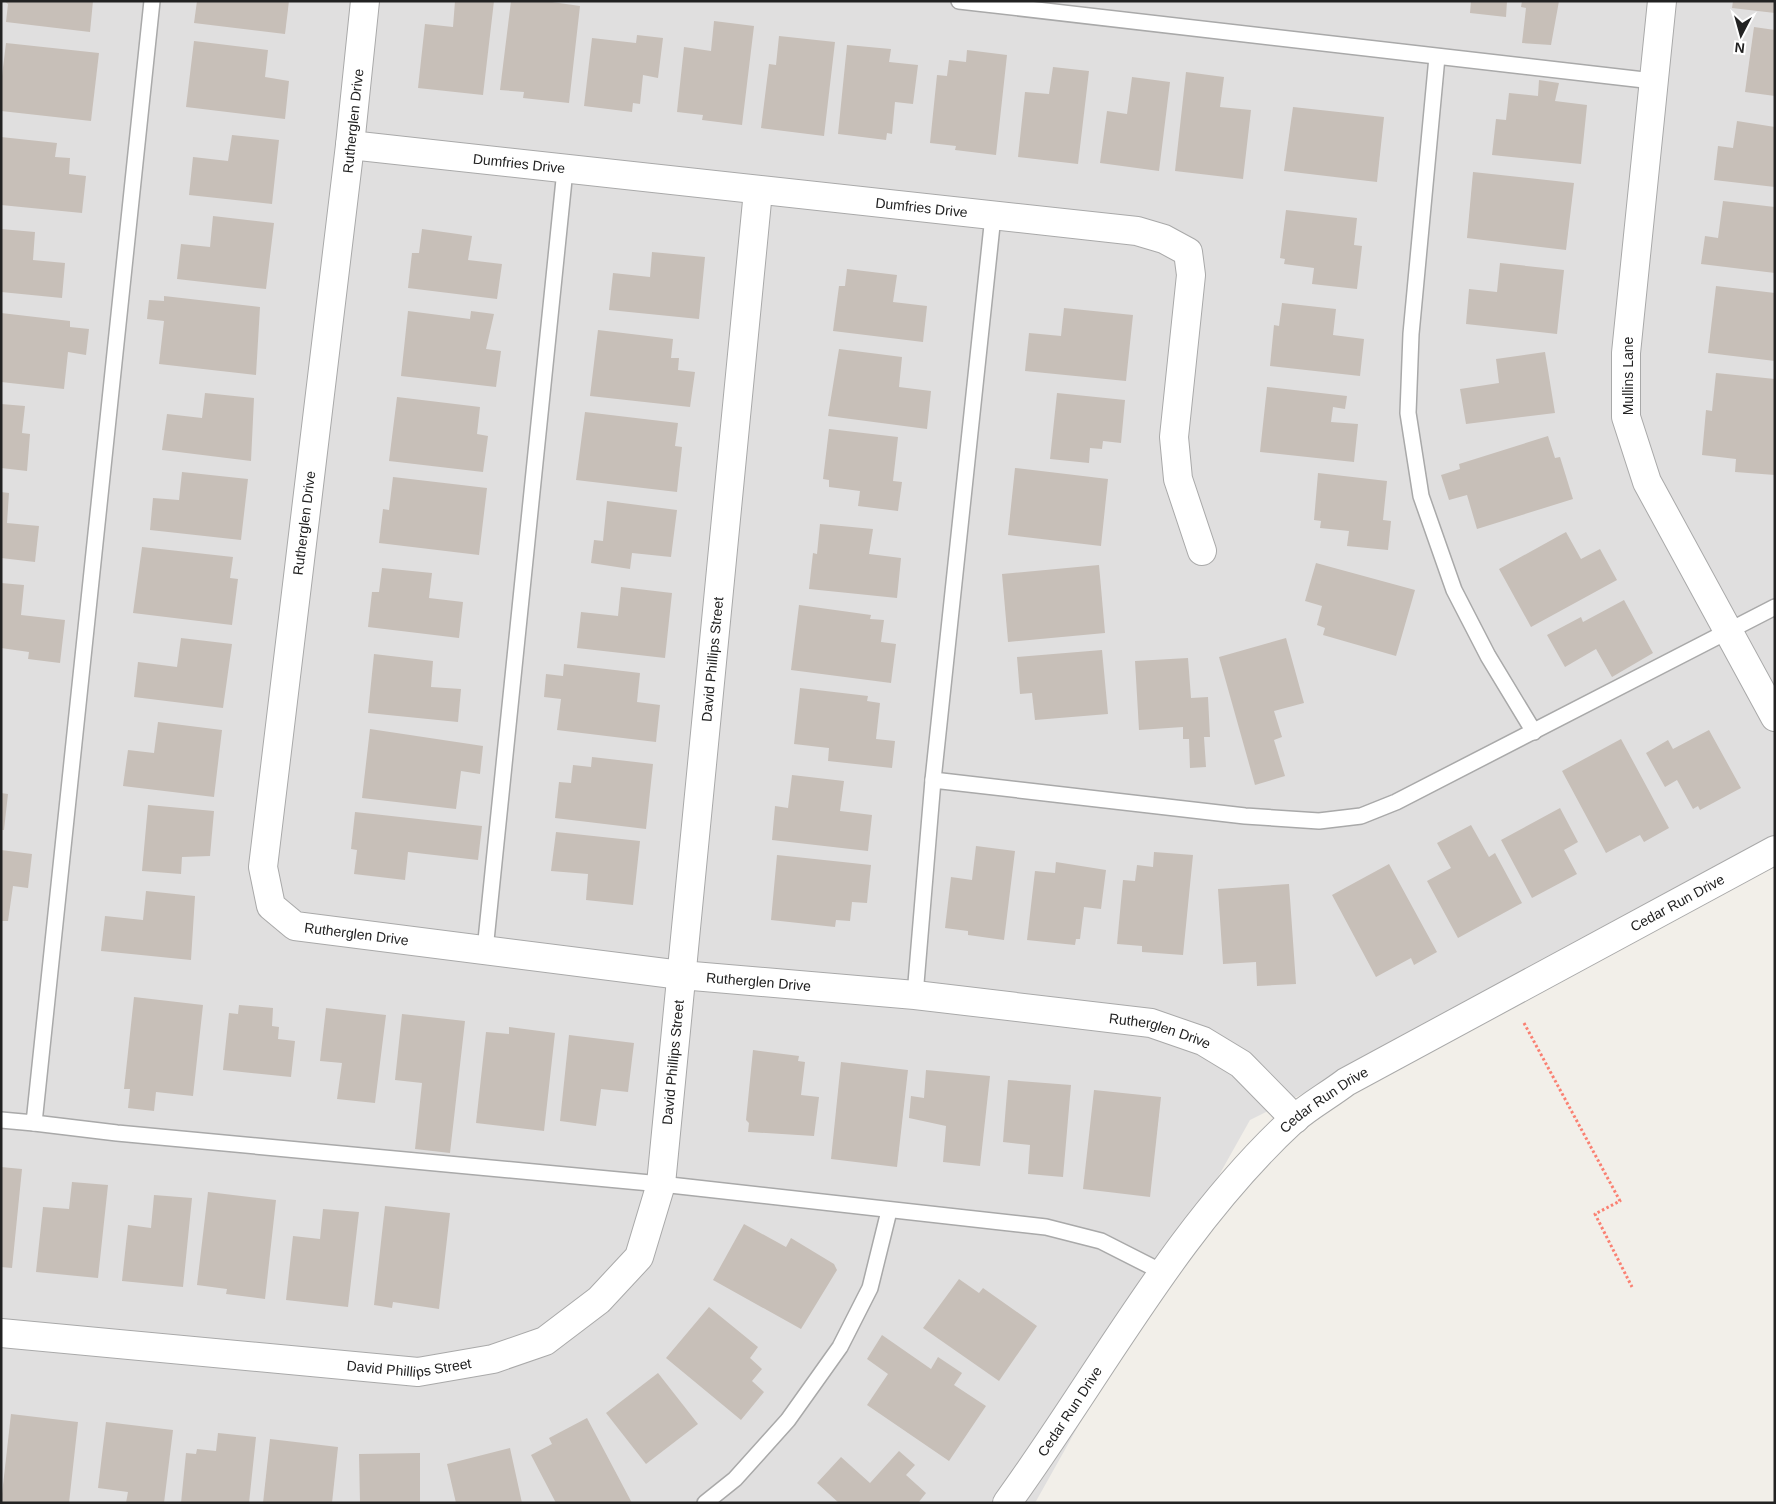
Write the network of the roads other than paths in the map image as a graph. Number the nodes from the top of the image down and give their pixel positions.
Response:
1 (152, 1) edge
2 (365, 1) edge
3 (959, 1) edge
4 (1662, 1) edge
5 (1437, 57) junction
6 (1653, 81) junction
7 (350, 145) junction
8 (565, 170) junction
9 (758, 191) junction
10 (993, 216) junction
11 (1202, 550) dead end
12 (1775, 607) edge
13 (1729, 632) junction
14 (1775, 717) edge
15 (1534, 732) junction
16 (933, 780) junction
17 (1775, 850) edge
18 (485, 950) junction
19 (681, 975) junction
20 (915, 995) junction
21 (1294, 1119) junction
22 (1, 1120) edge
23 (34, 1123) junction
24 (661, 1184) junction
25 (889, 1211) junction
26 (1164, 1273) junction
27 (1, 1333) edge
28 (705, 1503) edge
29 (1007, 1503) edge

1 - 23 lane
2 - 7 street, Rutherglen Drive
3 - 5 lane
4 - 6 street, Mullins Lane
5 - 6 lane
5 - 15 lane
6 - 13 street, Mullins Lane
7 - 8 street, Dumfries Drive
7 - 18 street, Rutherglen Drive
8 - 9 street, Dumfries Drive
8 - 18 lane
9 - 10 street, Dumfries Drive
9 - 19 street, David Phillips Street
10 - 11 street, Dumfries Drive
10 - 16 lane
12 - 13 lane
13 - 14 street, Mullins Lane
13 - 15 lane
15 - 16 lane
16 - 20 lane
17 - 21 street, Cedar Run Drive
18 - 19 street, Rutherglen Drive
19 - 20 street, Rutherglen Drive
19 - 24 street, David Phillips Street
20 - 21 street, Rutherglen Drive
21 - 26 street, Cedar Run Drive
22 - 23 lane
23 - 24 lane
24 - 25 lane
24 - 27 street, David Phillips Street
25 - 26 lane
25 - 28 lane
26 - 29 street, Cedar Run Drive

